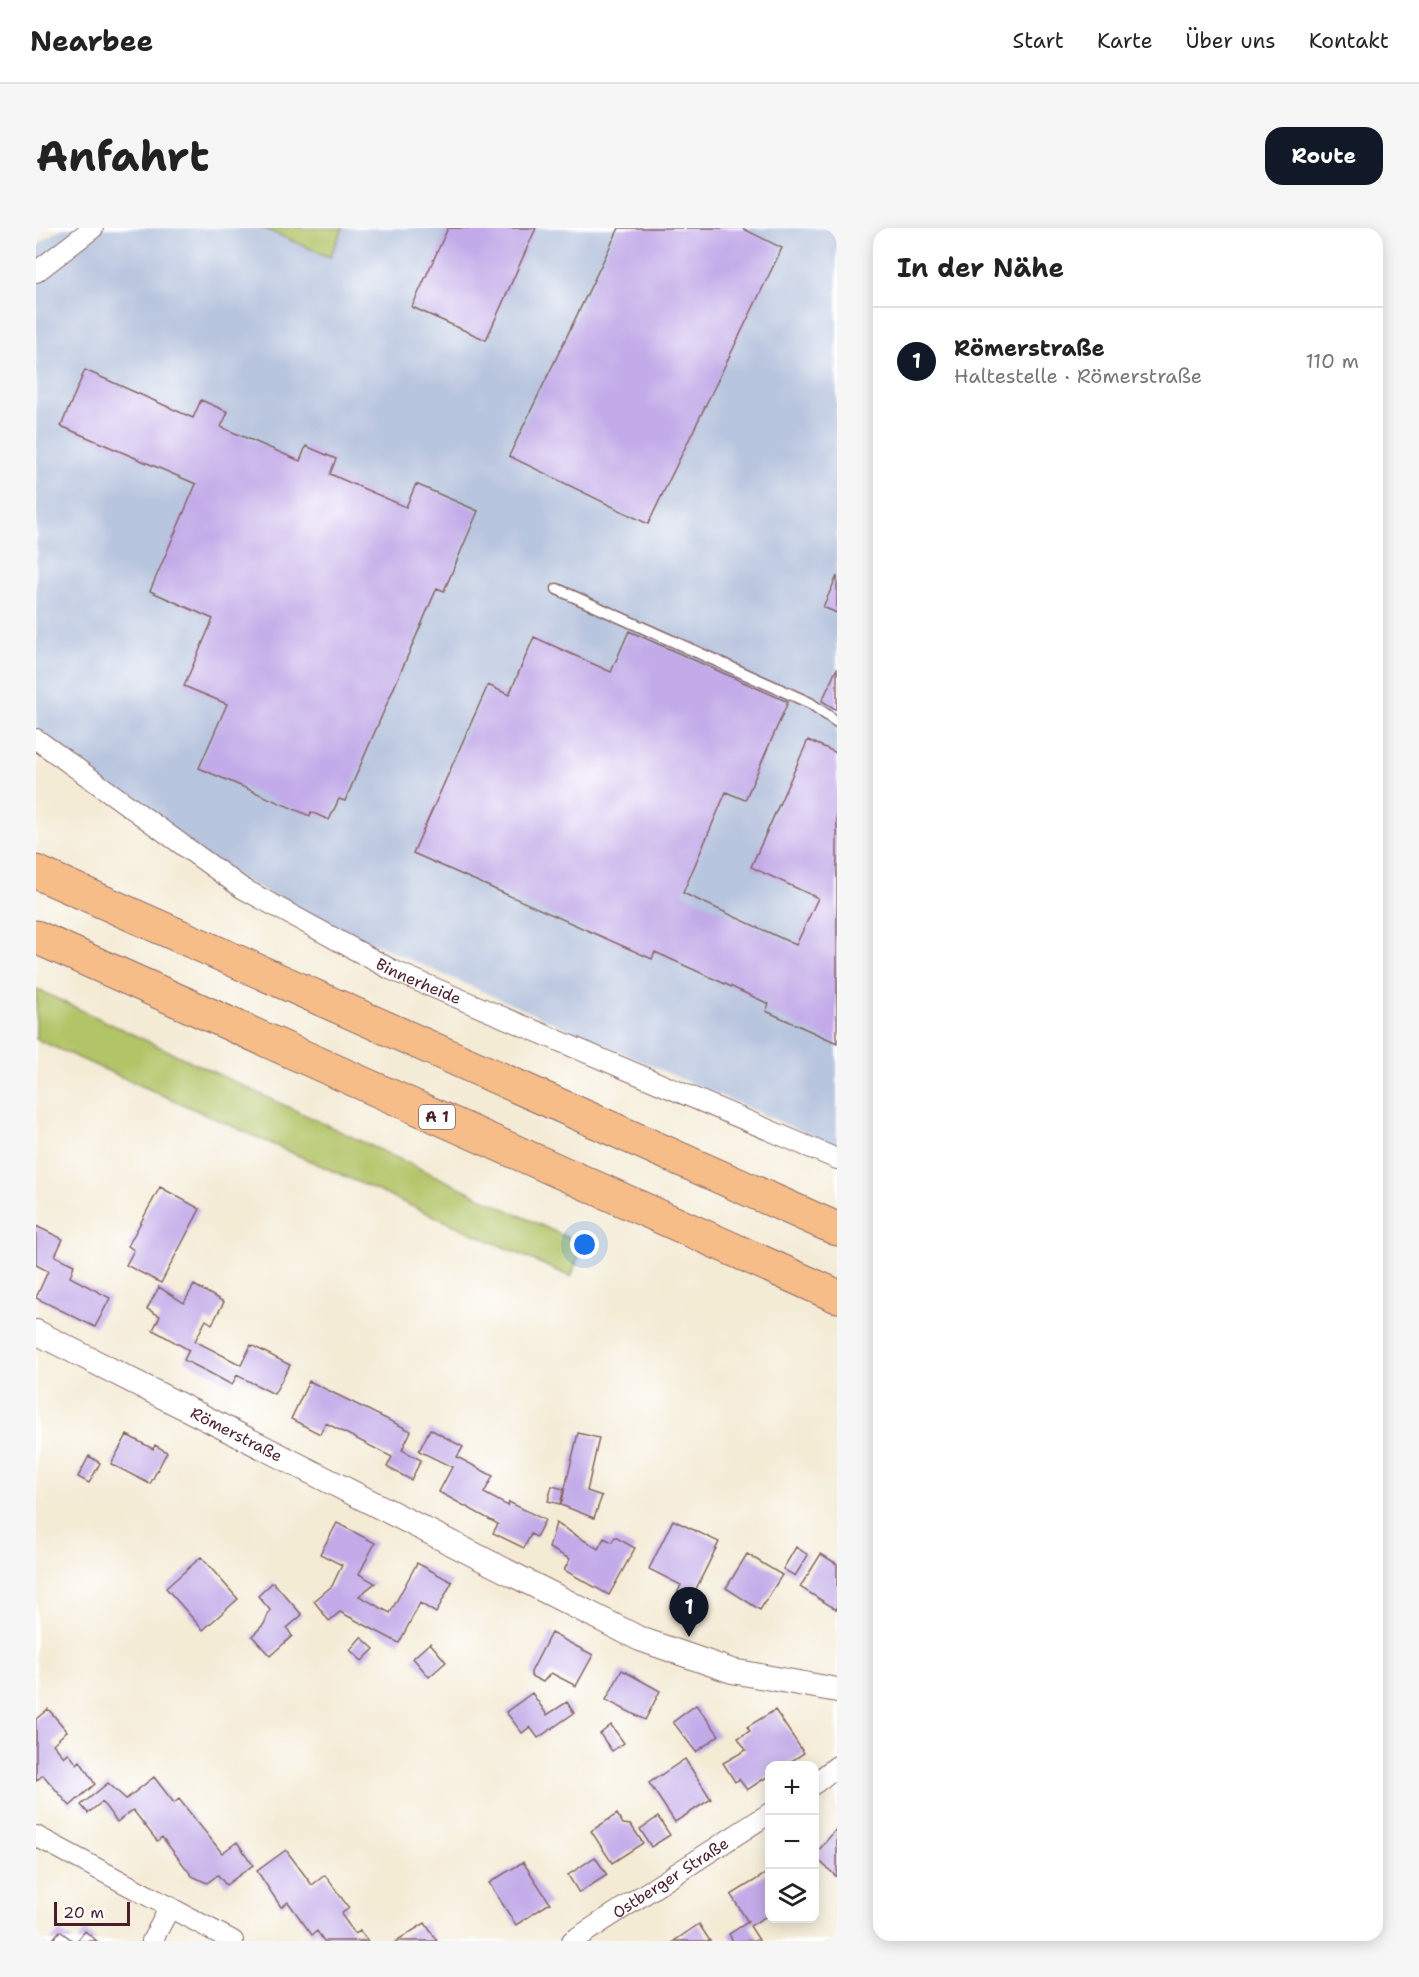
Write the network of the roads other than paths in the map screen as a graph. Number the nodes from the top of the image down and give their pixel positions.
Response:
1 (93, 228) edge
2 (38, 266) edge
3 (557, 589) dead end
4 (837, 722) edge
5 (36, 739) edge
6 (36, 872) edge
7 (36, 937) edge
8 (837, 1159) edge
9 (837, 1229) edge
10 (837, 1296) edge
11 (36, 1332) edge
12 (837, 1690) edge
13 (837, 1766) edge
14 (819, 1780) edge
15 (767, 1815) edge
16 (36, 1836) edge
17 (170, 1907) junction
18 (152, 1941) edge
19 (233, 1941) edge
20 (572, 1941) edge

1 - 2 street
3 - 4 lane
5 - 8 street, Binnerheide
6 - 9 highway
7 - 10 highway, A 1
11 - 12 street, Römerstraße
13 - 14 street
15 - 20 street, Ostberger Straße
16 - 17 street
17 - 18 street
17 - 19 street

